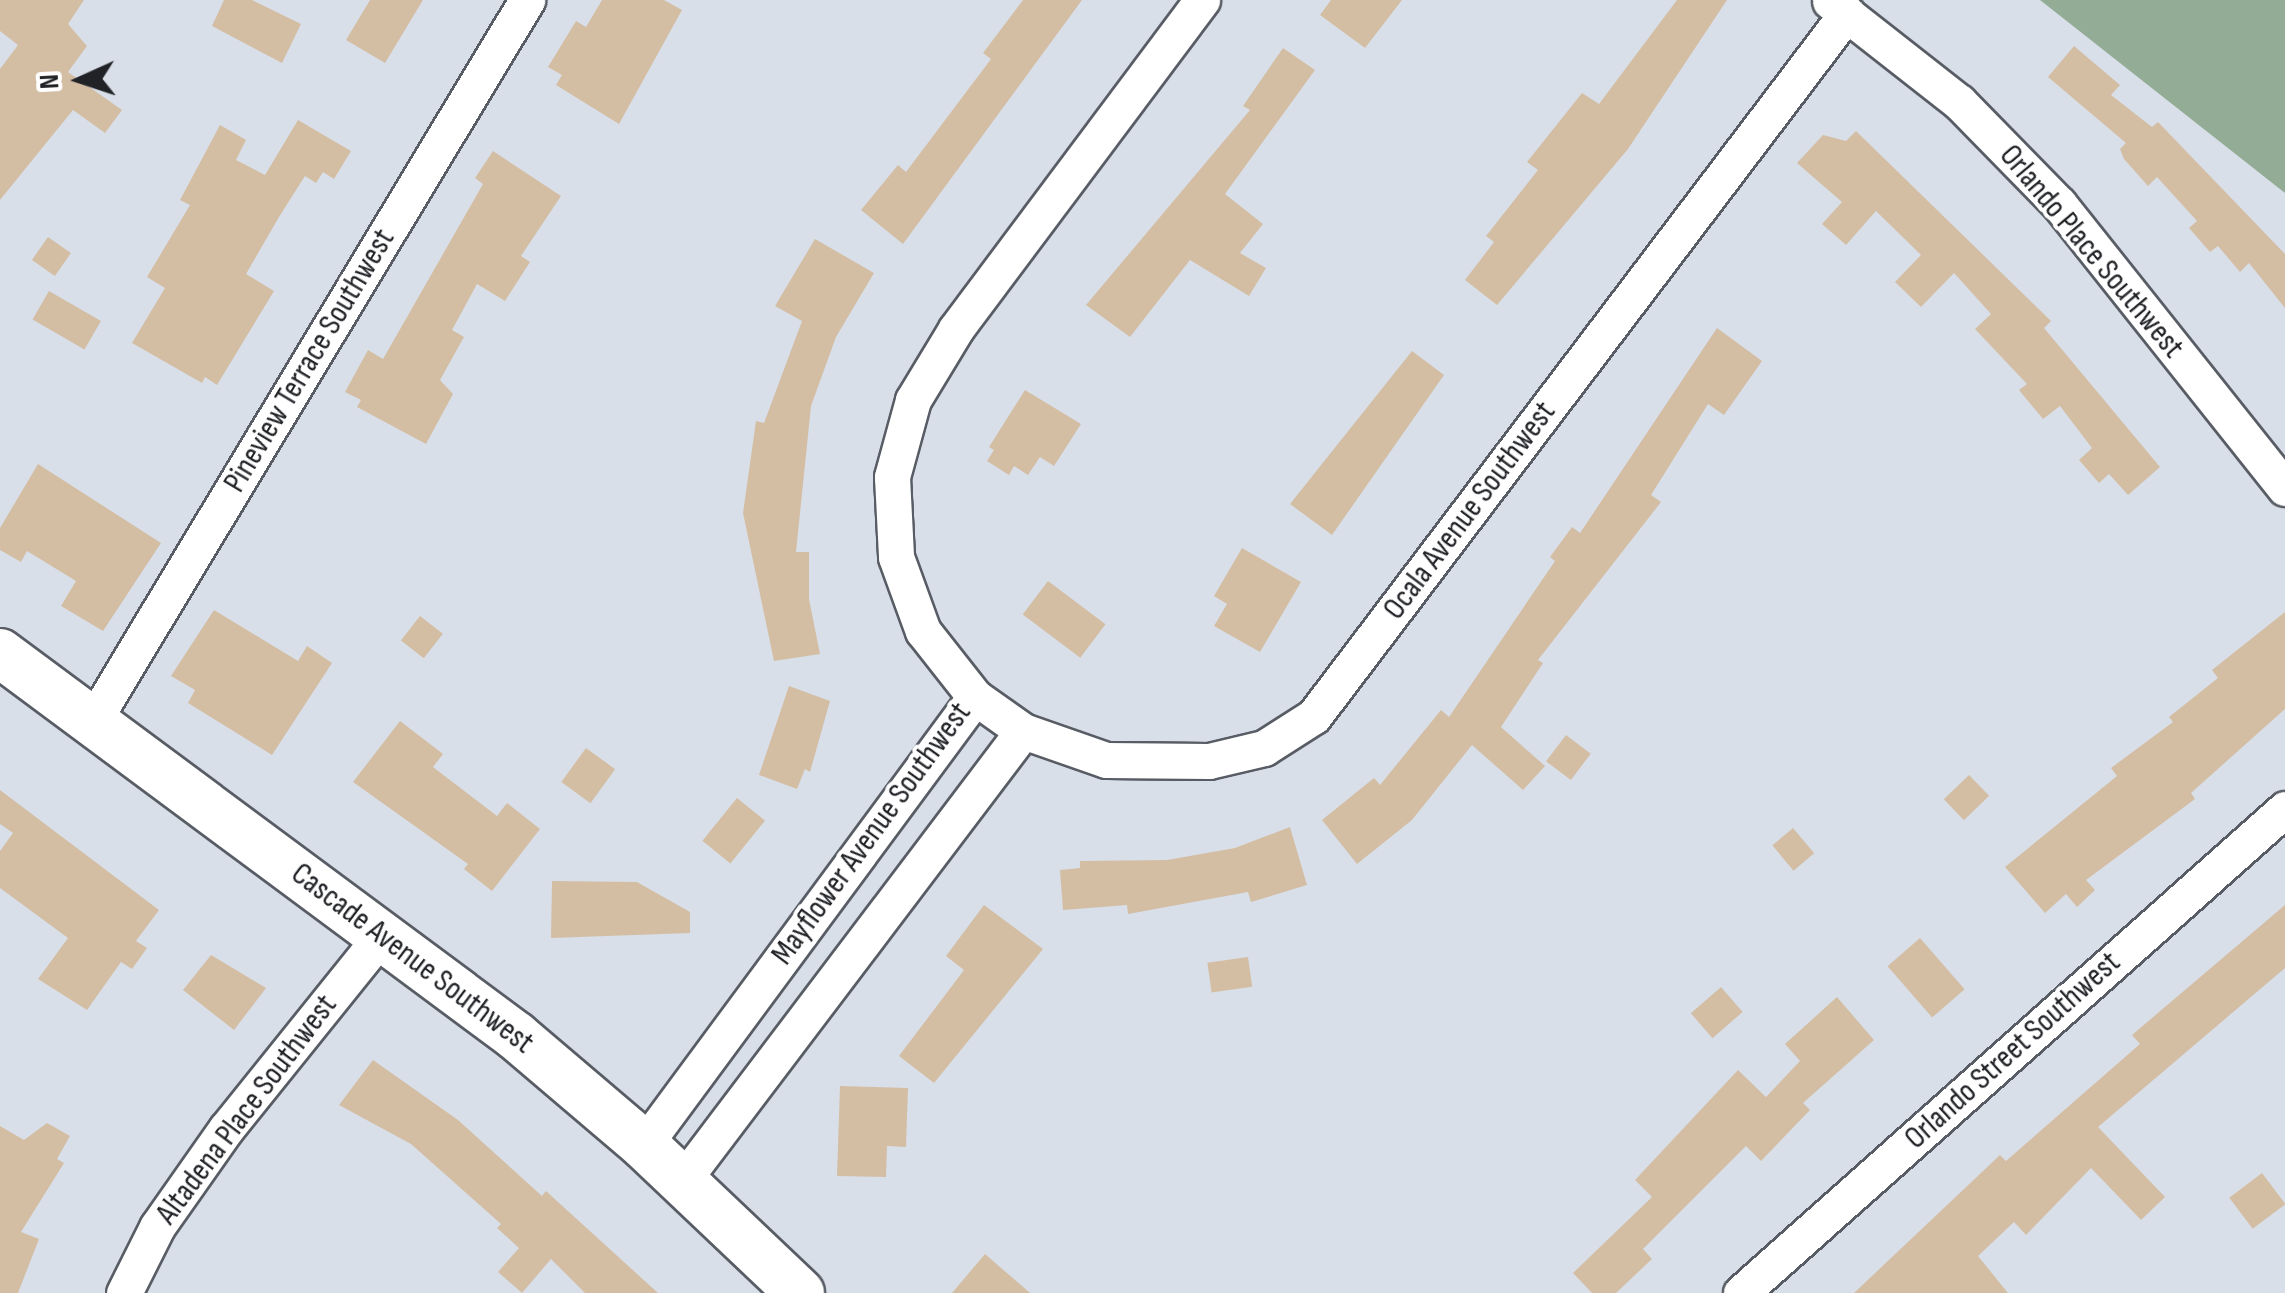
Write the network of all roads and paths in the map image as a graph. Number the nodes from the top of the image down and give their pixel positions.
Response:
1 (527, 0) edge
2 (1202, 0) edge
3 (1838, 6) edge
4 (2285, 488) edge
5 (0, 653) edge
6 (975, 697) junction
7 (93, 721) junction
8 (1022, 731) junction
9 (2285, 809) edge
10 (383, 934) junction
11 (644, 1145) junction
12 (683, 1180) junction
13 (124, 1293) edge
14 (800, 1293) edge
15 (1741, 1293) edge

1 - 7 street, Pineview Terrace Southwest
2 - 6 street, Mayflower Avenue Southwest
3 - 4 street, Orlando Place Southwest
3 - 8 street, Ocala Avenue Southwest
5 - 7 main road, Cascade Avenue Southwest
6 - 8 street, Ocala Avenue Southwest
6 - 11 street, Mayflower Avenue Southwest
7 - 10 main road, Cascade Avenue Southwest
8 - 12 street, Mayflower Avenue Southwest
9 - 15 street, Orlando Street Southwest
10 - 11 main road, Cascade Avenue Southwest
10 - 13 street, Altadena Place Southwest
11 - 12 main road, Cascade Avenue Southwest
12 - 14 main road, Cascade Avenue Southwest

